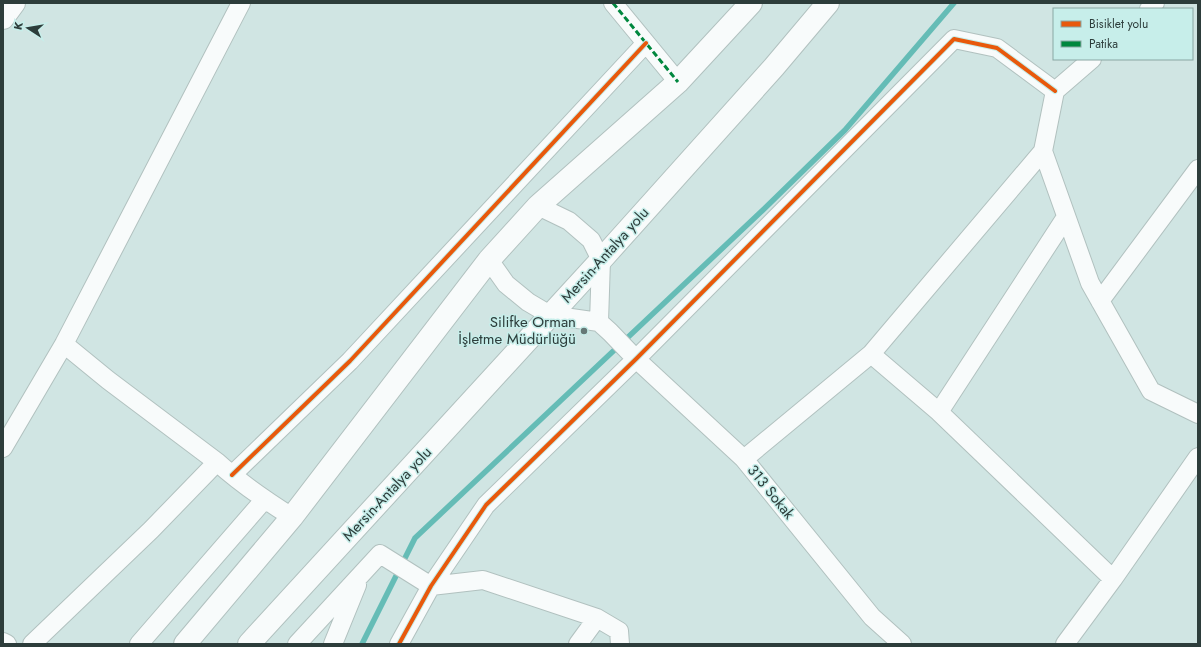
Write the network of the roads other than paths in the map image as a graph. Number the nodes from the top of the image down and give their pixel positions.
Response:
1 (14, 3) edge
2 (241, 3) edge
3 (613, 3) edge
4 (751, 3) edge
5 (828, 3) edge
6 (3, 18) edge
7 (646, 43) junction
8 (1091, 60) edge
9 (678, 82) junction
10 (1055, 91) junction
11 (1042, 152) junction
12 (1198, 169) edge
13 (538, 206) junction
14 (1066, 217) junction
15 (489, 260) junction
16 (601, 260) junction
17 (1100, 302) junction
18 (550, 315) junction
19 (605, 327) junction
20 (64, 344) junction
21 (871, 354) junction
22 (632, 355) junction
23 (939, 412) junction
24 (1198, 414) edge
25 (3, 448) edge
26 (1198, 457) edge
27 (744, 459) junction
28 (217, 462) junction
29 (232, 475) junction
30 (264, 500) junction
31 (292, 517) junction
32 (362, 573) junction
33 (1113, 579) junction
34 (431, 586) junction
35 (597, 618) junction
36 (3, 642) edge
37 (7, 644) edge
38 (32, 644) edge
39 (139, 644) edge
40 (185, 644) edge
41 (249, 644) edge
42 (297, 644) edge
43 (333, 644) edge
44 (399, 644) edge
45 (578, 644) edge
46 (620, 644) edge
47 (902, 644) edge
48 (1065, 644) edge

1 - 6 main road
2 - 20 street
3 - 7 street
4 - 9 main road
5 - 16 main road, Mersin-Antalya yolu
7 - 9 street
7 - 29 street
8 - 10 street
9 - 13 main road
10 - 11 street
10 - 22 street
11 - 14 street
11 - 21 street
12 - 17 street
13 - 15 main road
13 - 16 street
14 - 17 street
14 - 23 street
15 - 18 street
15 - 31 main road
16 - 18 main road, Mersin-Antalya yolu
16 - 19 street
17 - 24 street
18 - 19 street
18 - 41 main road, Mersin-Antalya yolu
19 - 22 street, 313 Sokak
20 - 25 street
20 - 28 street
21 - 23 street
21 - 27 street
22 - 27 street, 313 Sokak
22 - 34 street
23 - 33 street
26 - 33 street
27 - 47 street, 313 Sokak
28 - 29 street
28 - 38 street
29 - 30 street
30 - 31 street
30 - 39 street
31 - 40 main road
32 - 34 street
32 - 42 street
32 - 43 street
33 - 48 street
34 - 35 street
34 - 44 street
35 - 45 street
35 - 46 street
36 - 37 street

